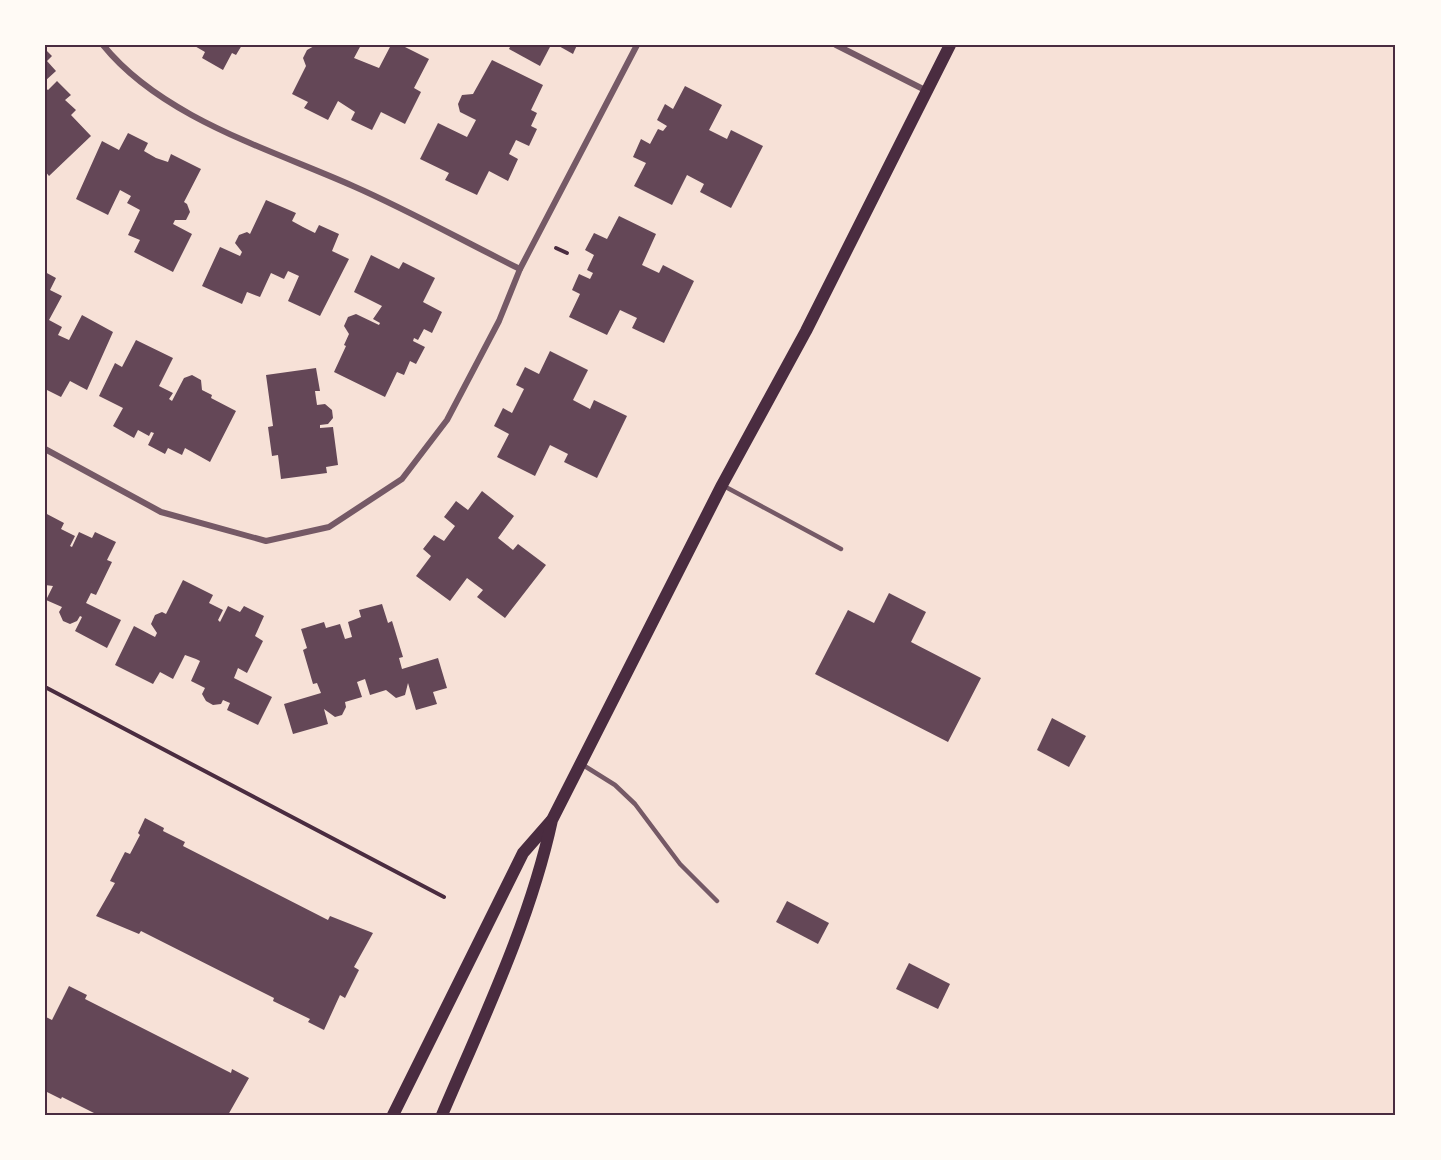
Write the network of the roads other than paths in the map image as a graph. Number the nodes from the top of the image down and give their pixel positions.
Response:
1 (103, 45) edge
2 (637, 45) edge
3 (836, 45) edge
4 (950, 45) edge
5 (927, 92) junction
6 (520, 269) junction
7 (45, 449) edge
8 (722, 485) junction
9 (841, 549) dead end
10 (581, 764) junction
11 (552, 820) junction
12 (717, 901) dead end
13 (393, 1115) edge
14 (442, 1115) edge

1 - 6 street
2 - 6 street
3 - 5 street
4 - 5 main road
5 - 8 main road
6 - 7 street
8 - 9 lane
8 - 10 main road
10 - 11 main road
10 - 12 lane
11 - 13 main road
11 - 14 main road

